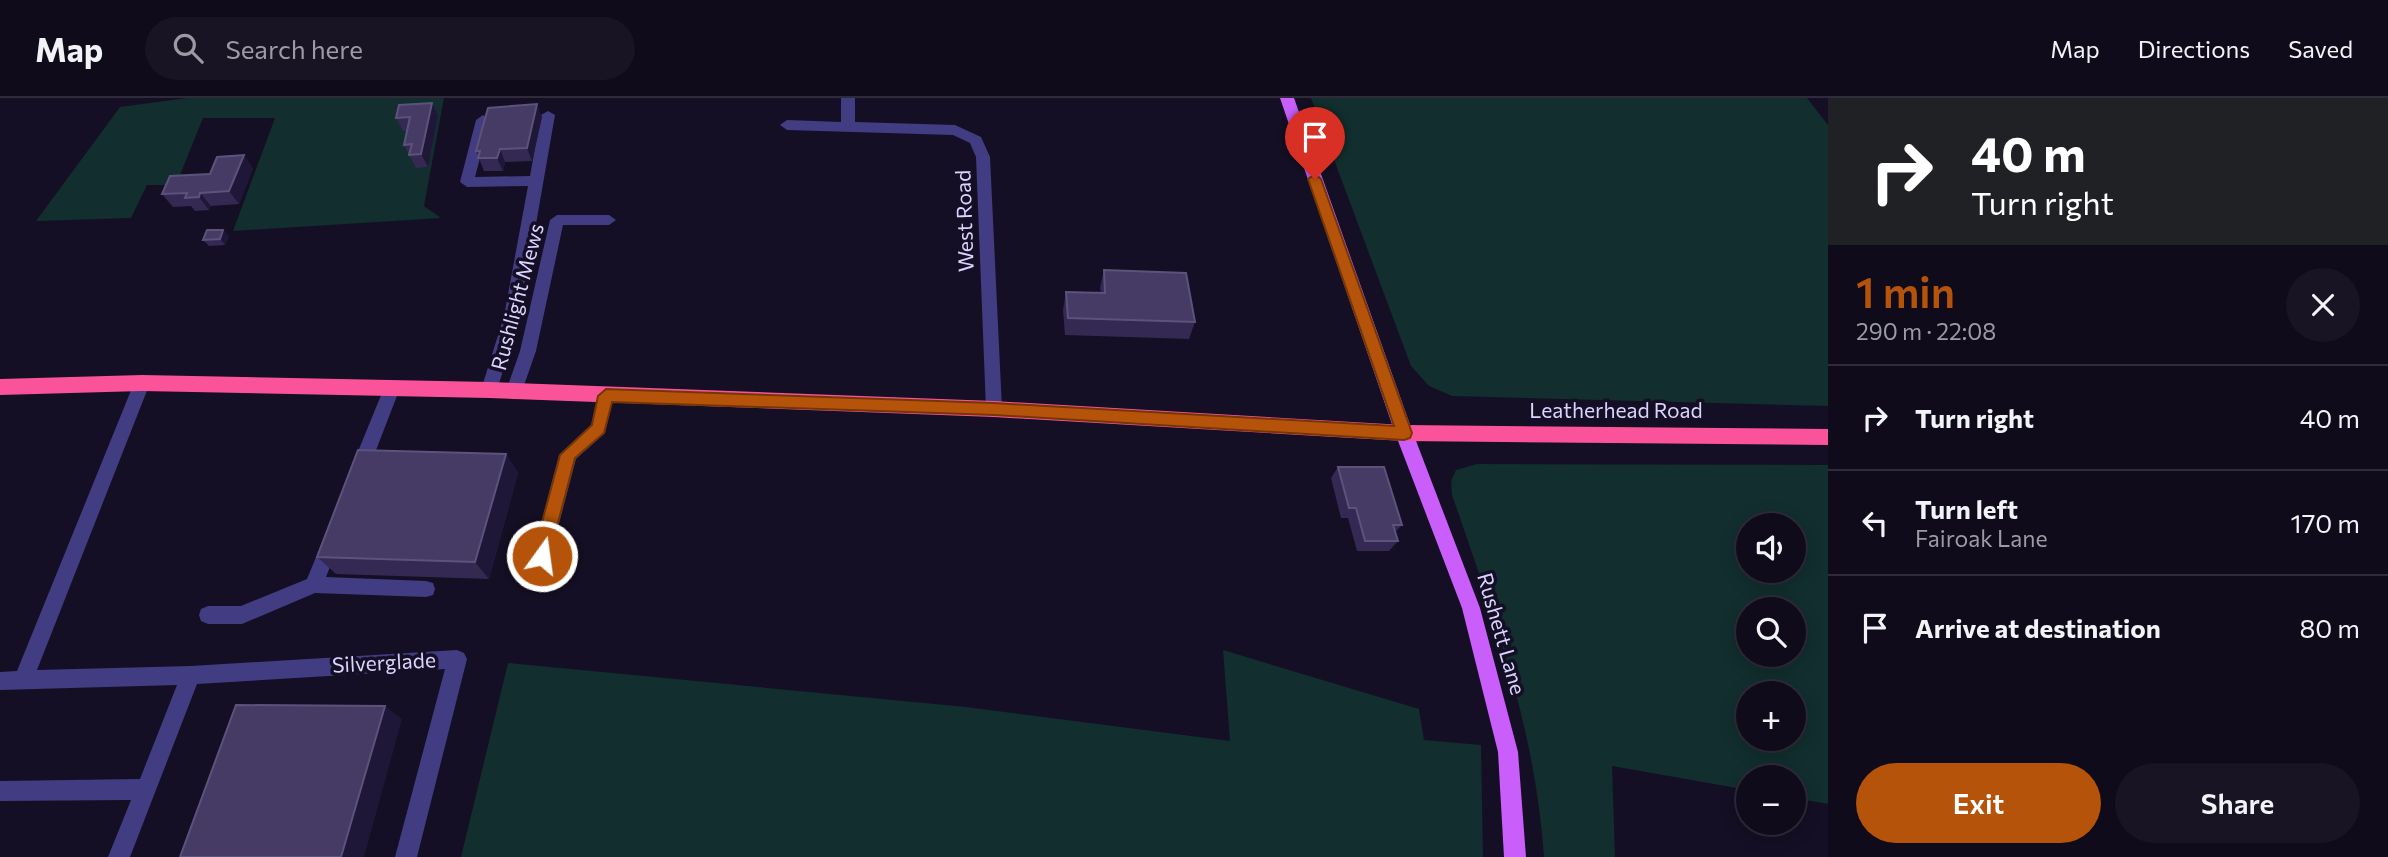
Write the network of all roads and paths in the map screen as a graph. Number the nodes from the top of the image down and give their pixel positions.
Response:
1 (848, 98) edge
2 (1287, 98) edge
3 (548, 116) dead end
4 (483, 120) edge
5 (787, 125) dead end
6 (848, 127) junction
7 (536, 181) junction
8 (609, 220) dead end
9 (142, 383) junction
10 (0, 387) edge
11 (392, 388) junction
12 (489, 390) junction
13 (514, 391) junction
14 (606, 396) junction
15 (994, 409) junction
16 (1404, 433) junction
17 (1828, 437) edge
18 (353, 486) edge
19 (338, 523) edge
20 (535, 581) dead end
21 (314, 585) junction
22 (426, 589) edge
23 (208, 615) dead end
24 (191, 675) junction
25 (23, 680) junction
26 (0, 681) edge
27 (146, 789) junction
28 (0, 791) edge
29 (119, 857) edge
30 (406, 857) edge
31 (1515, 857) edge

1 - 6 street
2 - 16 main road, Rushett Lane
3 - 7 street
4 - 7 street
5 - 6 street, West Road
6 - 15 street, West Road
7 - 12 street
8 - 13 street, Rushlight Mews
9 - 10 highway, Leatherhead Road
9 - 11 highway, Leatherhead Road
9 - 25 street
11 - 12 highway, Leatherhead Road
11 - 18 street
12 - 13 highway, Leatherhead Road
13 - 14 highway, Leatherhead Road
14 - 15 highway, Leatherhead Road
14 - 20 street
15 - 16 highway, Leatherhead Road
16 - 17 highway, Leatherhead Road
16 - 31 main road, Rushett Lane
19 - 21 street
21 - 22 street
21 - 23 street
24 - 25 street, Silverglade
24 - 27 street
24 - 30 street, Silverglade
25 - 26 street, Silverglade
27 - 28 street
27 - 29 street

